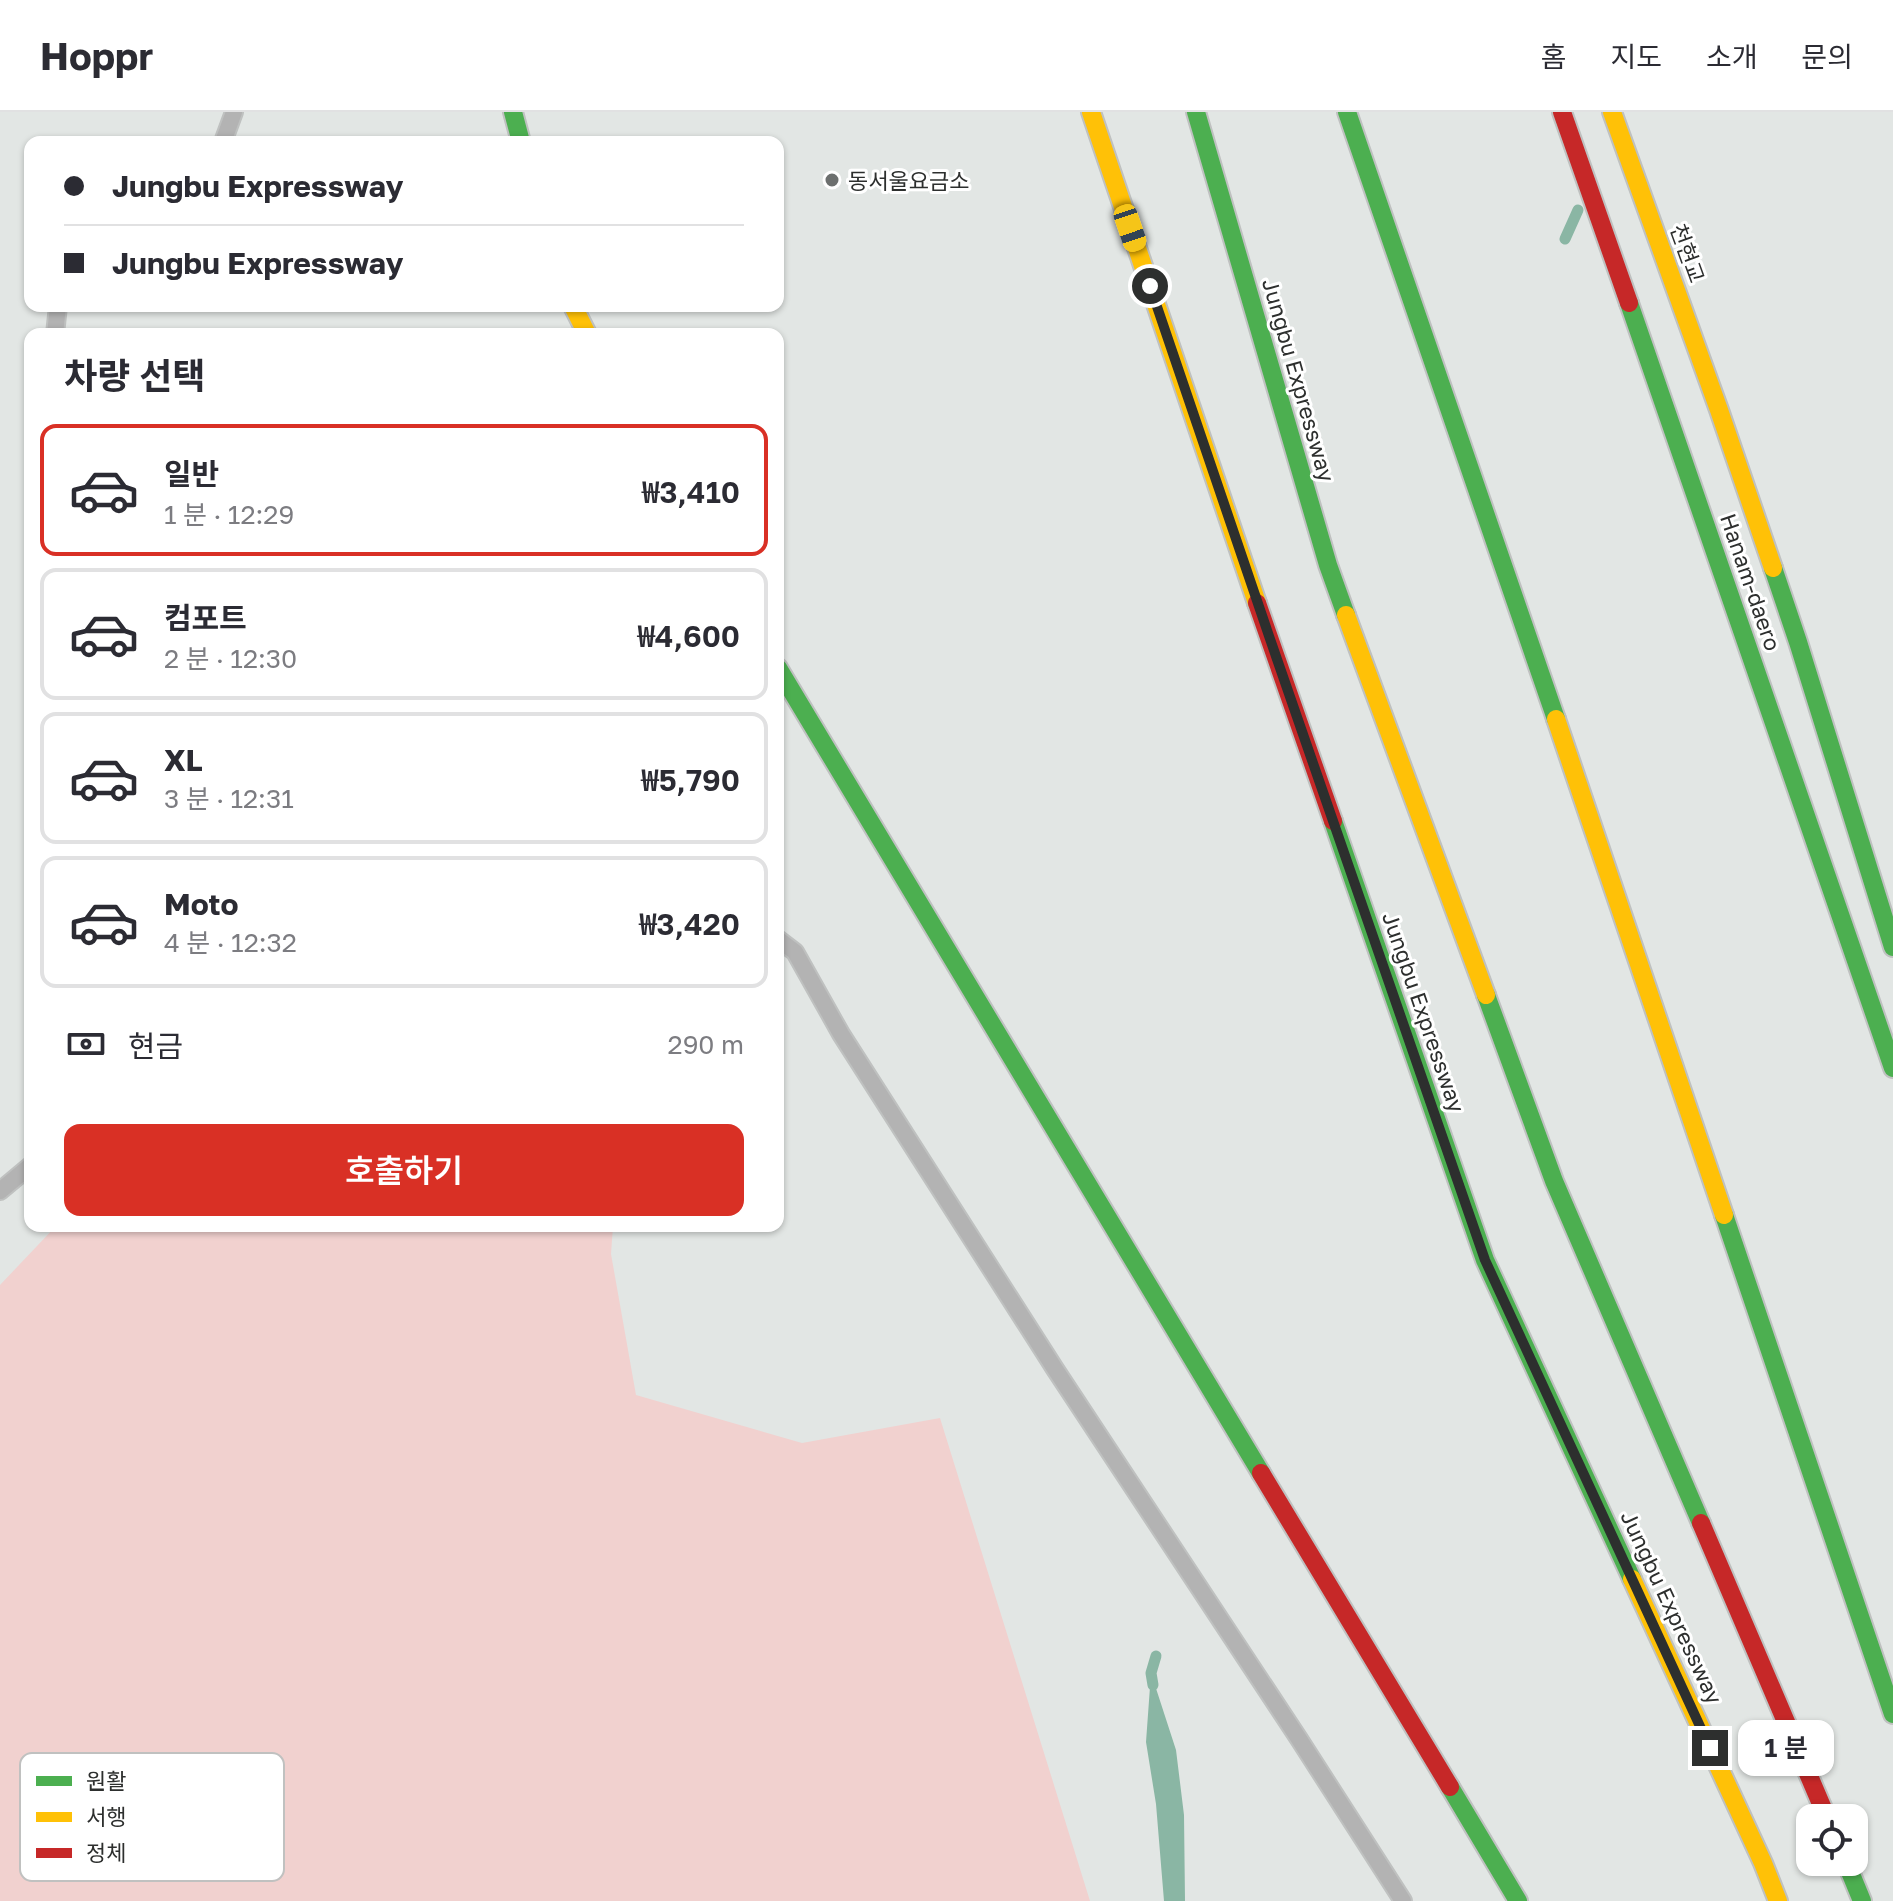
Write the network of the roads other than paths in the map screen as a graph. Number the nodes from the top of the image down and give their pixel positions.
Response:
1 (234, 112) edge
2 (513, 112) edge
3 (1091, 112) edge
4 (1196, 112) edge
5 (1347, 112) edge
6 (1562, 112) edge
7 (1612, 112) edge
8 (225, 136) edge
9 (519, 136) edge
10 (1719, 410) joint
11 (784, 678) edge
12 (784, 944) edge
13 (1893, 947) edge
14 (1893, 1068) edge
15 (24, 1171) edge
16 (0, 1191) edge
17 (1893, 1714) edge
18 (1821, 1804) edge
19 (1852, 1876) edge
20 (1403, 1901) edge
21 (1518, 1901) edge
22 (1778, 1901) edge
23 (1862, 1901) edge

1 - 8 lane
2 - 9 main road
3 - 22 main road, Jungbu Expressway
4 - 18 main road, Jungbu Expressway
5 - 17 main road
6 - 14 main road, Hanam-daero
7 - 10 main road, 천현교
10 - 13 main road, Hanam-daero
11 - 21 main road
12 - 20 lane
15 - 16 lane
19 - 23 main road

